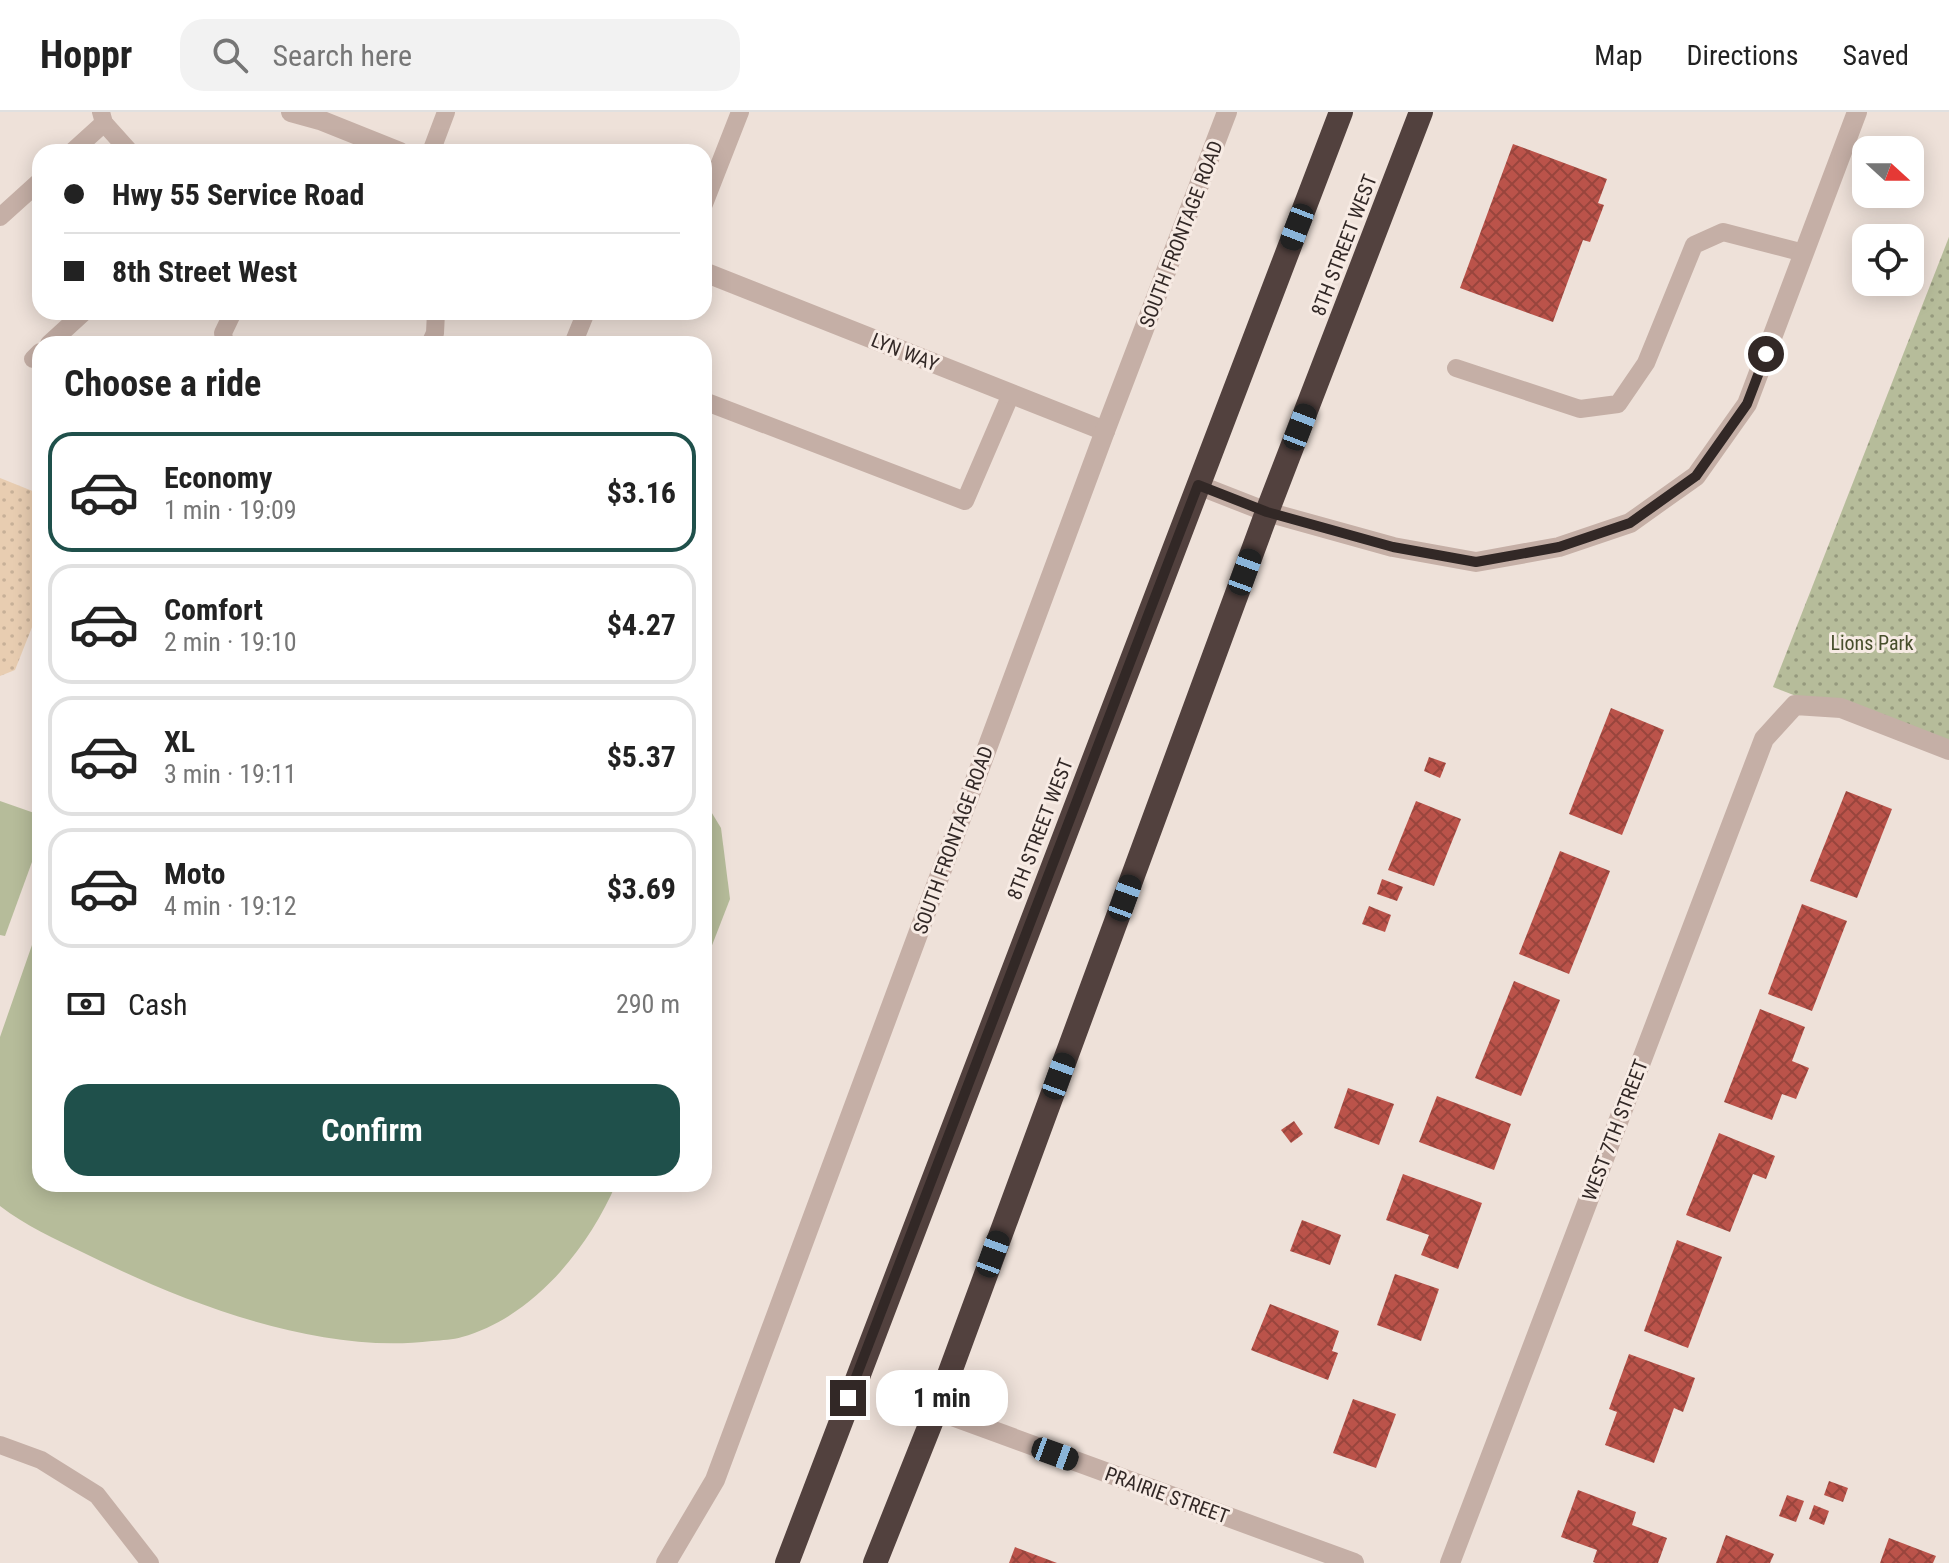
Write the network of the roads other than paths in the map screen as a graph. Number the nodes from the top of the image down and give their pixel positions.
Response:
1 (291, 112) edge
2 (446, 112) edge
3 (740, 112) edge
4 (1227, 112) edge
5 (1341, 112) edge
6 (1421, 112) edge
7 (1857, 112) edge
8 (102, 117) edge
9 (79, 144) edge
10 (124, 144) edge
11 (374, 144) edge
12 (434, 144) edge
13 (712, 184) edge
14 (32, 188) edge
15 (0, 217) edge
16 (1804, 253) junction
17 (712, 275) edge
18 (75, 320) edge
19 (58, 336) edge
20 (1456, 368) dead end
21 (1011, 394) junction
22 (712, 404) edge
23 (1105, 431) junction
24 (1198, 485) junction
25 (1267, 512) junction
26 (1949, 750) edge
27 (936, 1410) junction
28 (0, 1445) edge
29 (150, 1563) edge
30 (666, 1563) edge
31 (787, 1563) edge
32 (875, 1563) edge
33 (1354, 1563) edge
34 (1450, 1563) edge

1 - 11 street
2 - 12 lane
3 - 13 lane
4 - 23 street, SOUTH FRONTAGE ROAD
5 - 24 highway, 8TH STREET WEST
6 - 25 highway, 8TH STREET WEST
7 - 16 street
8 - 9 lane
8 - 10 lane
14 - 15 lane
16 - 20 lane
16 - 25 street
17 - 21 street, LYN WAY
18 - 19 lane
21 - 22 lane
21 - 23 street, LYN WAY
23 - 30 street, SOUTH FRONTAGE ROAD
24 - 25 street
24 - 31 highway, 8TH STREET WEST
25 - 27 highway, 8TH STREET WEST
26 - 34 street, WEST 7TH STREET
27 - 32 highway, 8TH STREET WEST
27 - 33 street, PRAIRIE STREET
28 - 29 lane

